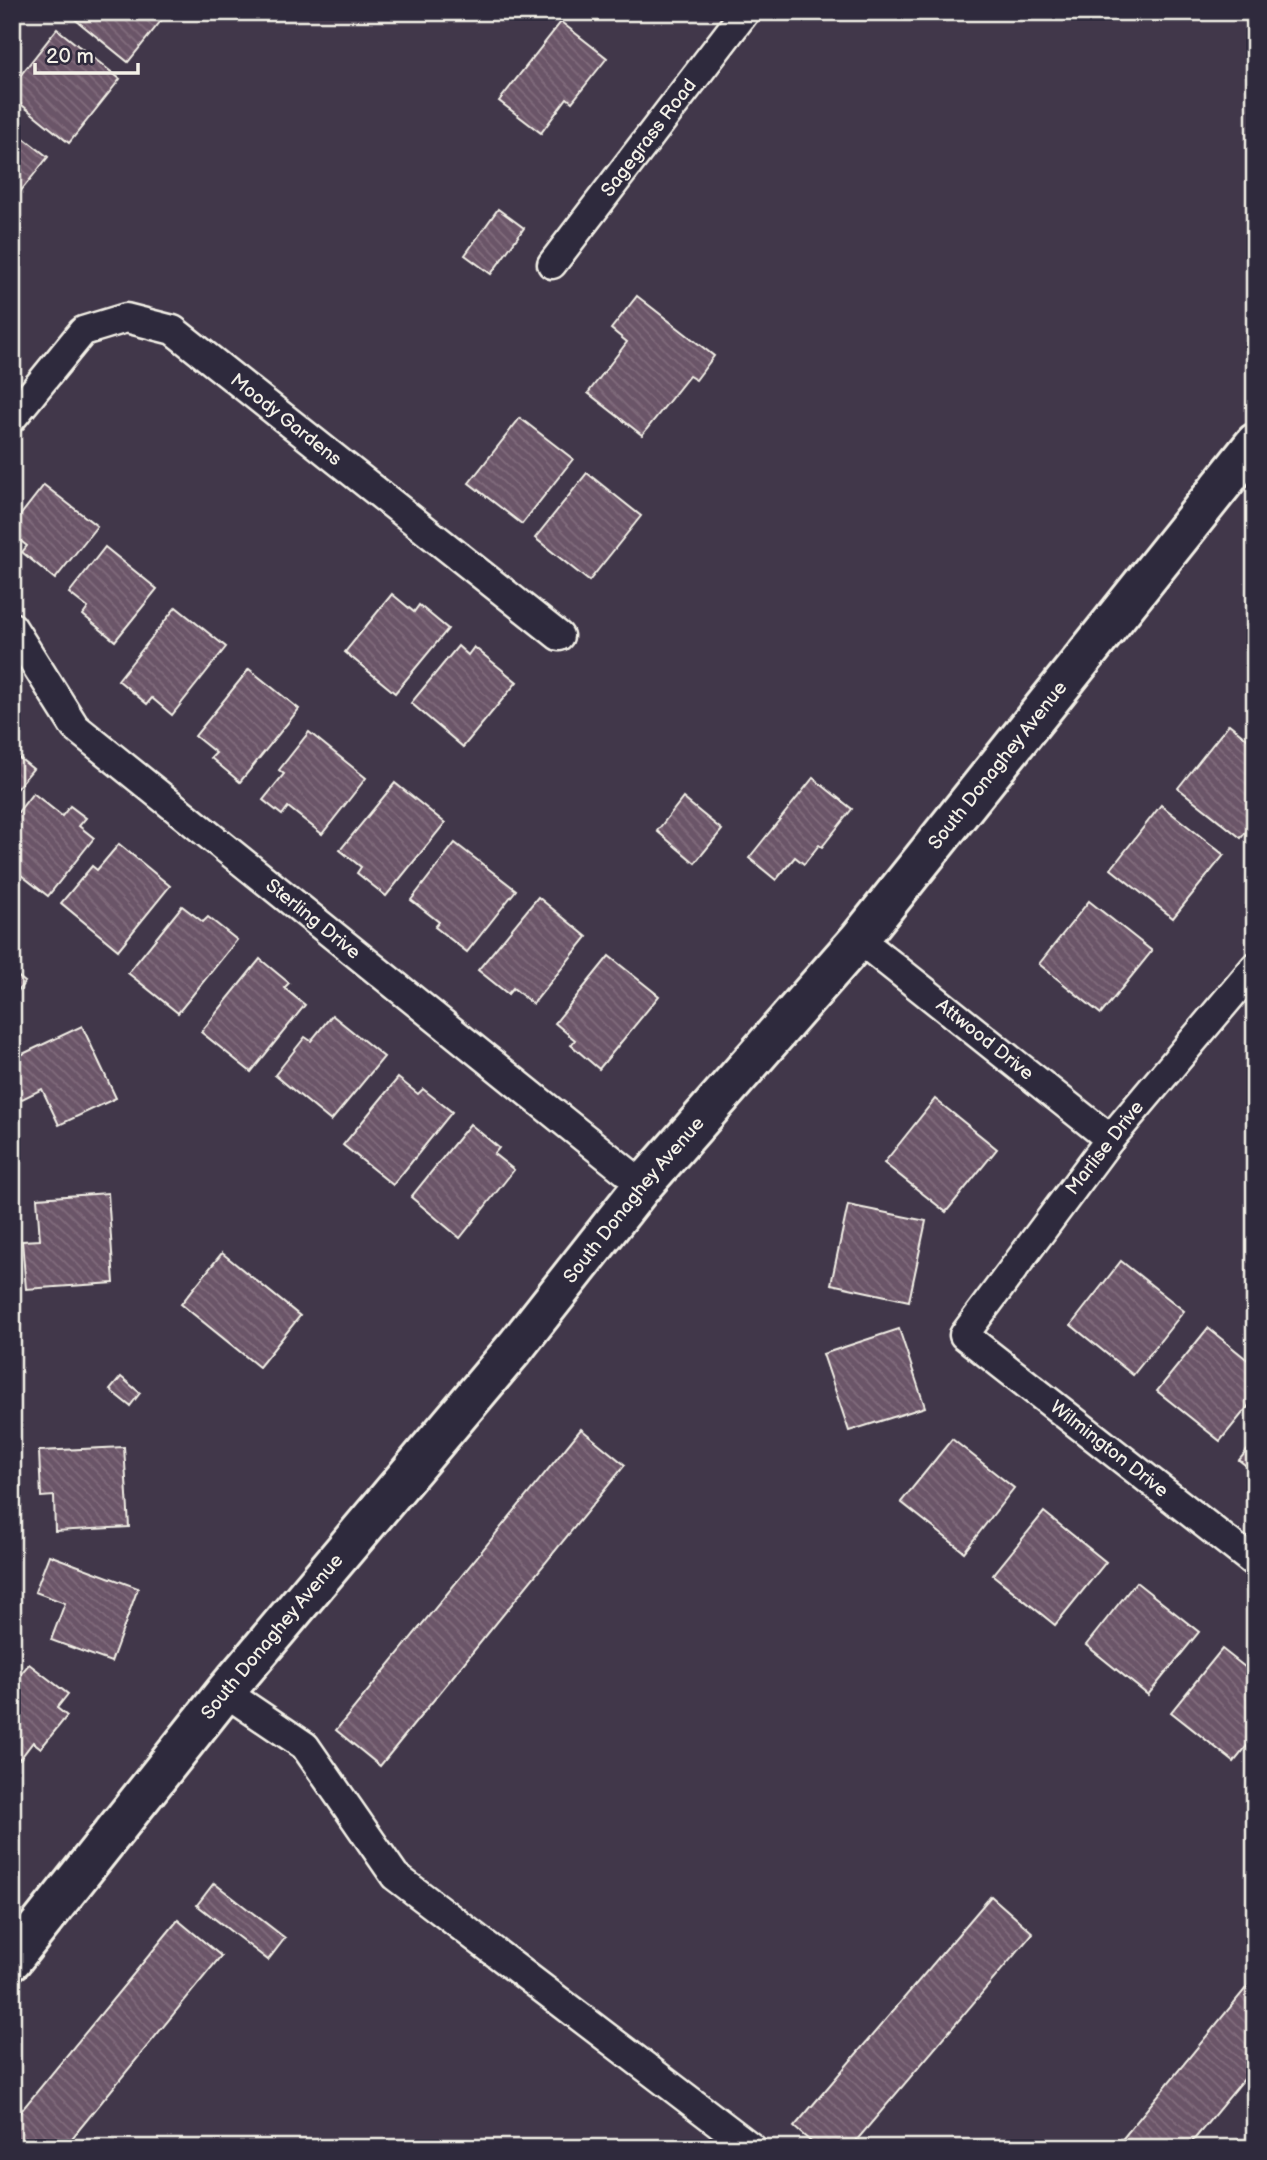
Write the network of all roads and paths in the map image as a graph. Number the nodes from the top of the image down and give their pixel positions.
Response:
1 (745, 12) edge
2 (552, 264) dead end
3 (12, 418) edge
4 (1255, 443) edge
5 (12, 627) edge
6 (559, 636) dead end
7 (859, 939) junction
8 (1255, 967) edge
9 (1110, 1139) junction
10 (643, 1185) junction
11 (964, 1335) joint
12 (1255, 1563) edge
13 (225, 1692) junction
14 (12, 1959) edge
15 (752, 2148) edge

1 - 2 street, Sagegrass Road
3 - 6 street, Moody Gardens
4 - 7 street, South Donaghey Avenue
5 - 10 street, Sterling Drive
7 - 9 street, Attwood Drive
7 - 10 street, South Donaghey Avenue
8 - 9 street, Marlise Drive
9 - 11 street, Marlise Drive
10 - 13 street, South Donaghey Avenue
11 - 12 street, Wilmington Drive
13 - 14 street, South Donaghey Avenue
13 - 15 street

